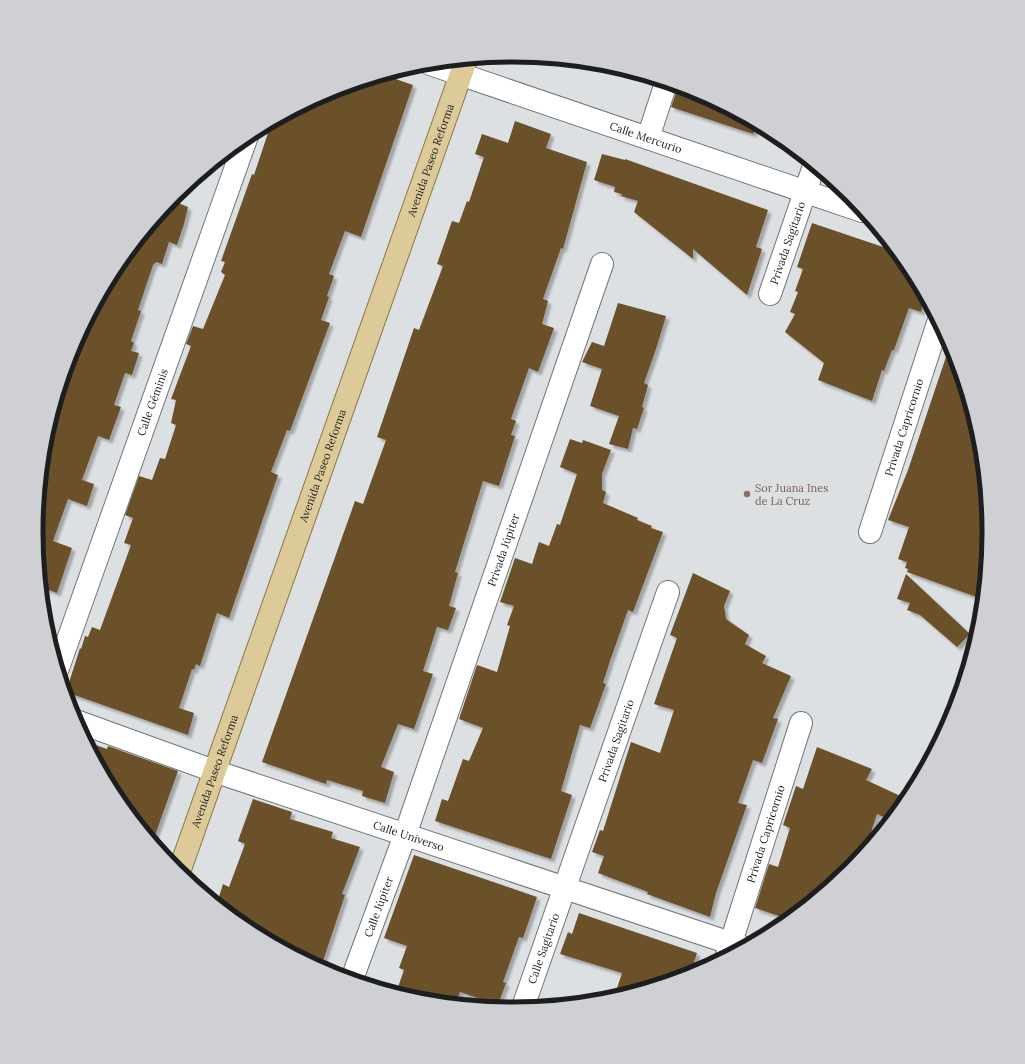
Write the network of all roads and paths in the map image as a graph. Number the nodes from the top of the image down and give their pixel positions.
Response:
1 (464, 67) edge
2 (665, 88) edge
3 (648, 138) junction
4 (242, 149) edge
5 (812, 171) edge
6 (805, 191) junction
7 (851, 207) edge
8 (602, 264) dead end
9 (770, 294) dead end
10 (936, 329) edge
11 (870, 532) dead end
12 (668, 592) dead end
13 (61, 660) edge
14 (801, 723) dead end
15 (84, 724) edge
16 (214, 771) junction
17 (405, 835) junction
18 (182, 865) edge
19 (565, 889) junction
20 (735, 945) edge
21 (730, 948) edge
22 (354, 974) edge
23 (525, 1001) edge

1 - 3 street, Calle Mercurio
1 - 16 main road, Avenida Paseo Reforma
2 - 3 street
3 - 6 street, Calle Mercurio
4 - 13 street, Calle Géminis
5 - 6 street
6 - 7 street, Calle Mercurio
6 - 9 street, Privada Sagitario
8 - 17 street, Privada Júpiter
10 - 11 street, Privada Capricornio
12 - 19 street, Privada Sagitario
14 - 20 street, Privada Capricornio
15 - 16 street, Calle Universo
16 - 17 street, Calle Universo
16 - 18 main road, Avenida Paseo Reforma
17 - 19 street, Calle Universo
17 - 22 street, Calle Júpiter
19 - 21 street, Calle Universo
19 - 23 street, Calle Sagitario

